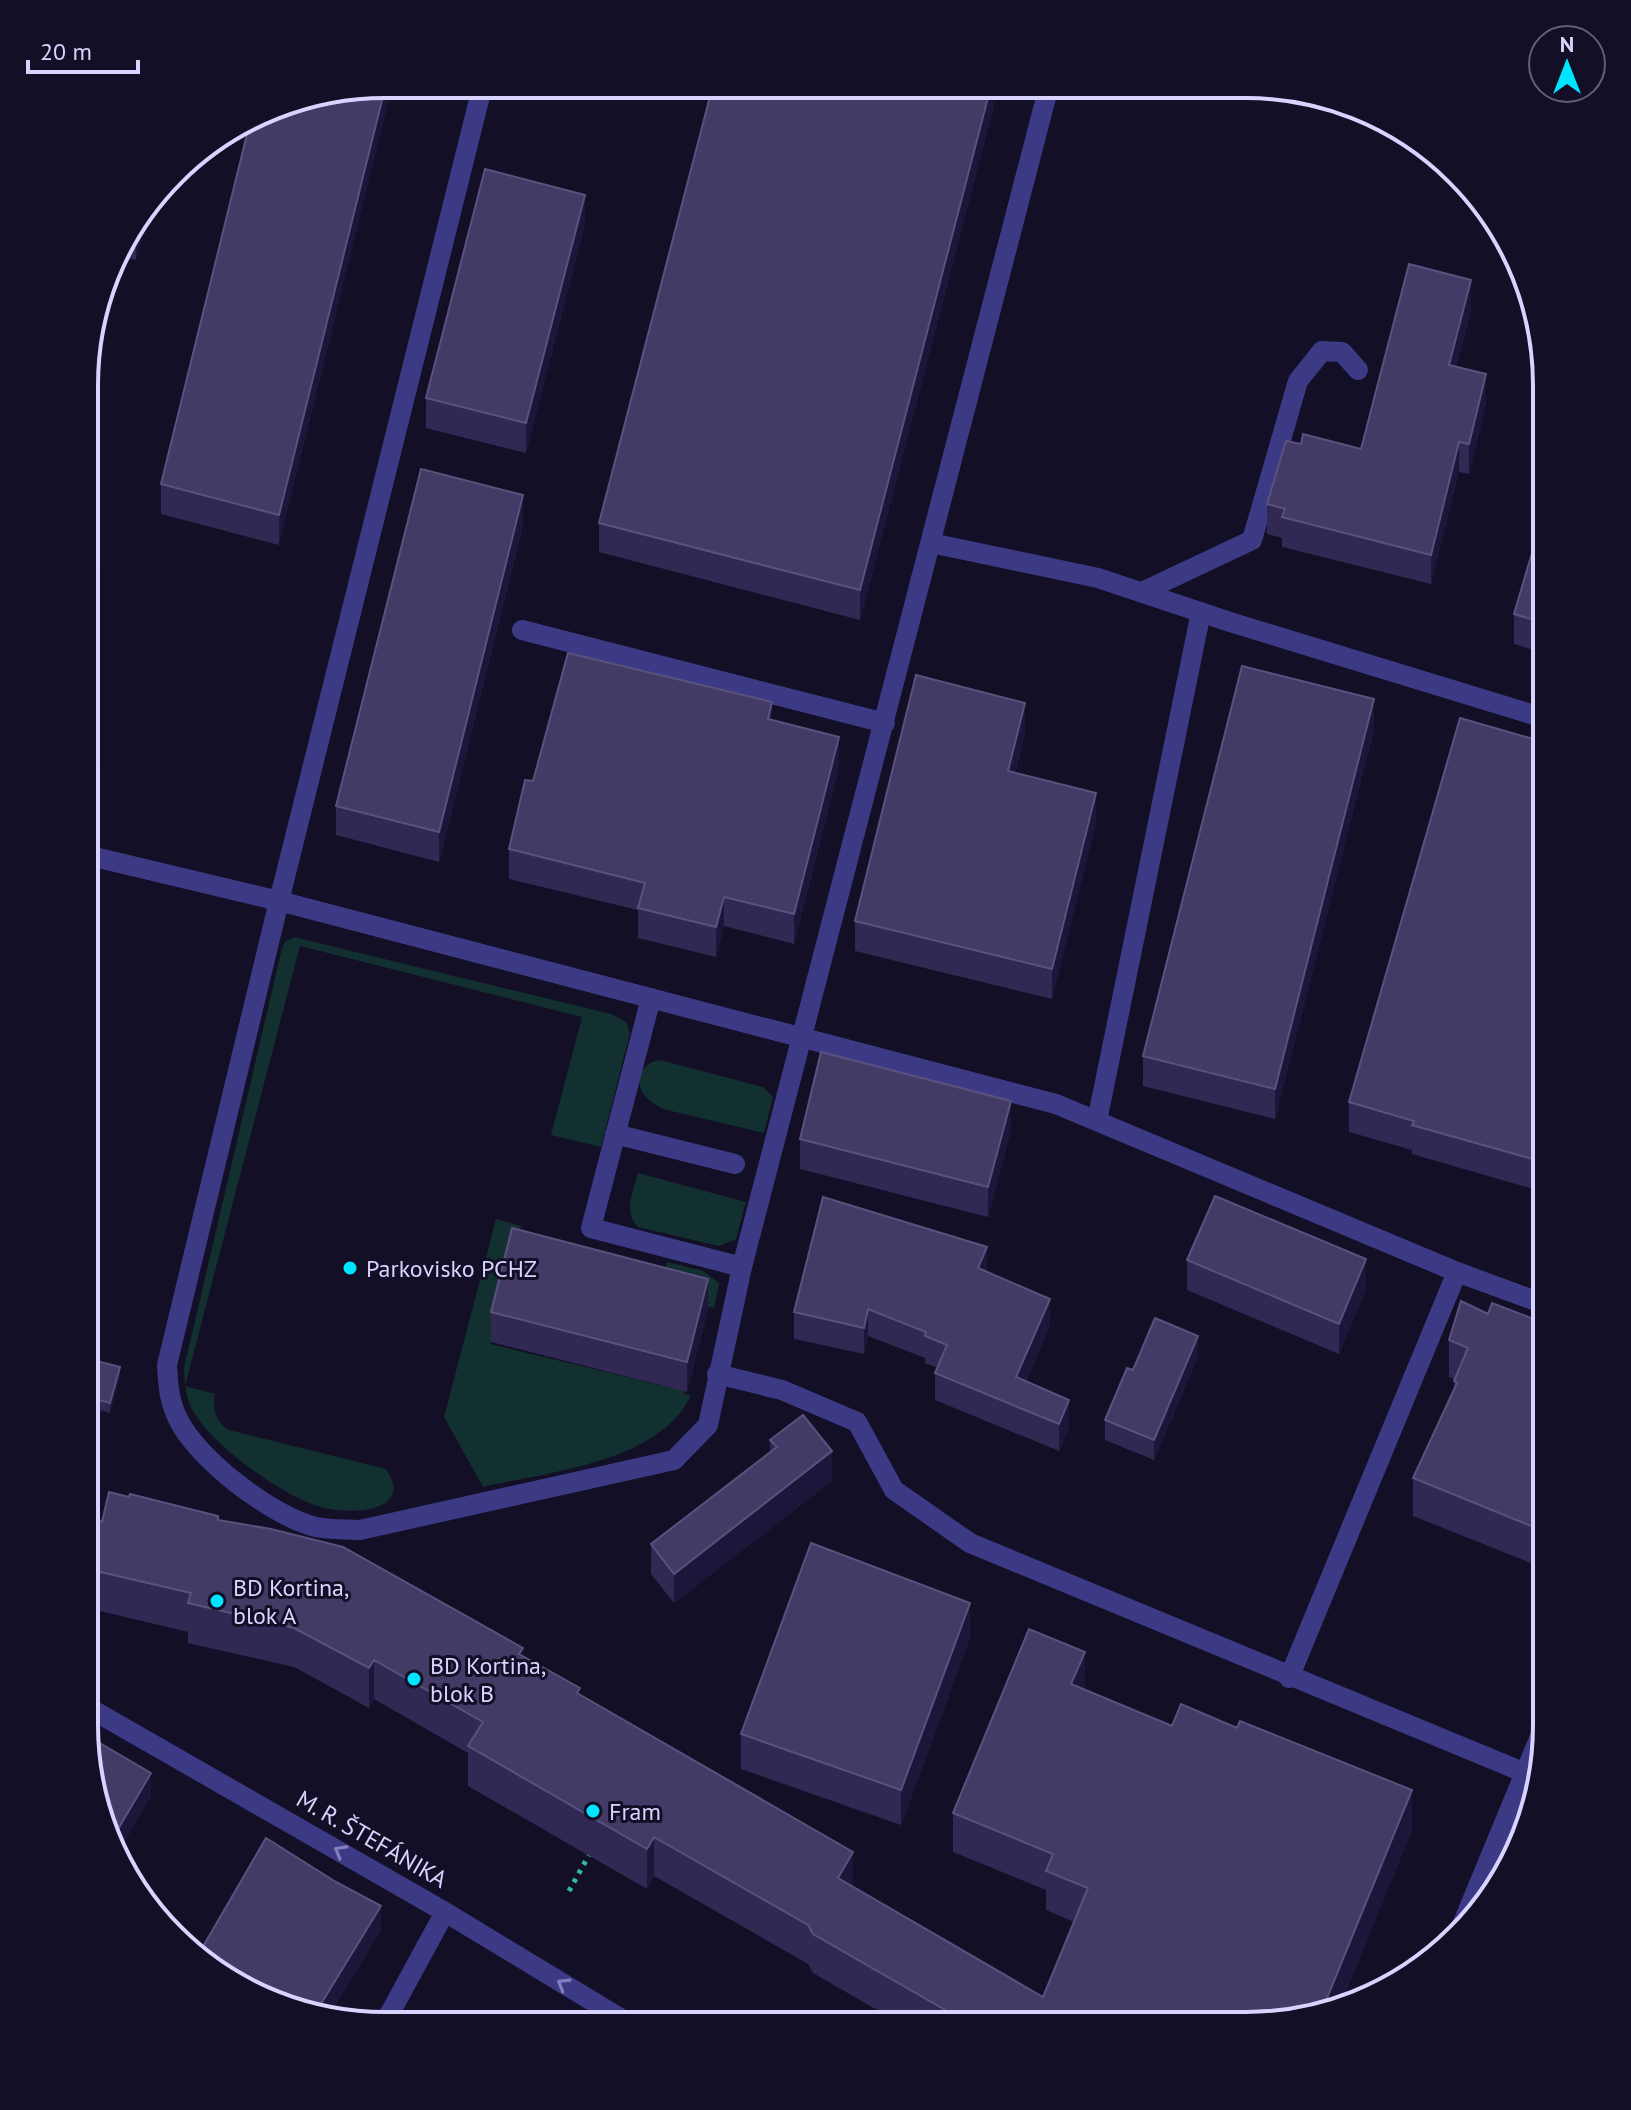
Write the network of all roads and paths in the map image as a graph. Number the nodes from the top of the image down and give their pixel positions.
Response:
1 (480, 98) edge
2 (1046, 98) edge
3 (1358, 370) dead end
4 (931, 543) junction
5 (1142, 592) junction
6 (1201, 612) junction
7 (522, 630) dead end
8 (1533, 715) edge
9 (885, 723) junction
10 (98, 858) edge
11 (279, 901) junction
12 (651, 998) junction
13 (803, 1037) junction
14 (1097, 1121) junction
15 (615, 1134) junction
16 (735, 1164) dead end
17 (742, 1267) junction
18 (1457, 1272) junction
19 (1533, 1300) edge
20 (717, 1374) junction
21 (1289, 1678) junction
22 (98, 1713) edge
23 (1528, 1774) edge
24 (1524, 1796) edge
25 (589, 1855) dead end
26 (569, 1891) dead end
27 (1475, 1898) edge
28 (445, 1912) junction
29 (391, 2012) edge
30 (610, 2012) edge

1 - 11 street
2 - 4 street
3 - 5 street
4 - 5 street
4 - 9 street
5 - 6 street
6 - 8 street
6 - 14 street
7 - 9 street
9 - 13 street
10 - 11 street
11 - 12 street
11 - 20 street
12 - 13 street
12 - 15 street
13 - 14 street
13 - 17 street
14 - 18 street
15 - 16 street
15 - 17 street
17 - 20 street
18 - 19 street
18 - 21 street
20 - 21 street
21 - 23 street
28 -> 22 street, M. R. ŠTEFÁNIKA
24 - 27 street
25 - 26 path
28 - 29 street
30 -> 28 street, M. R. ŠTEFÁNIKA

